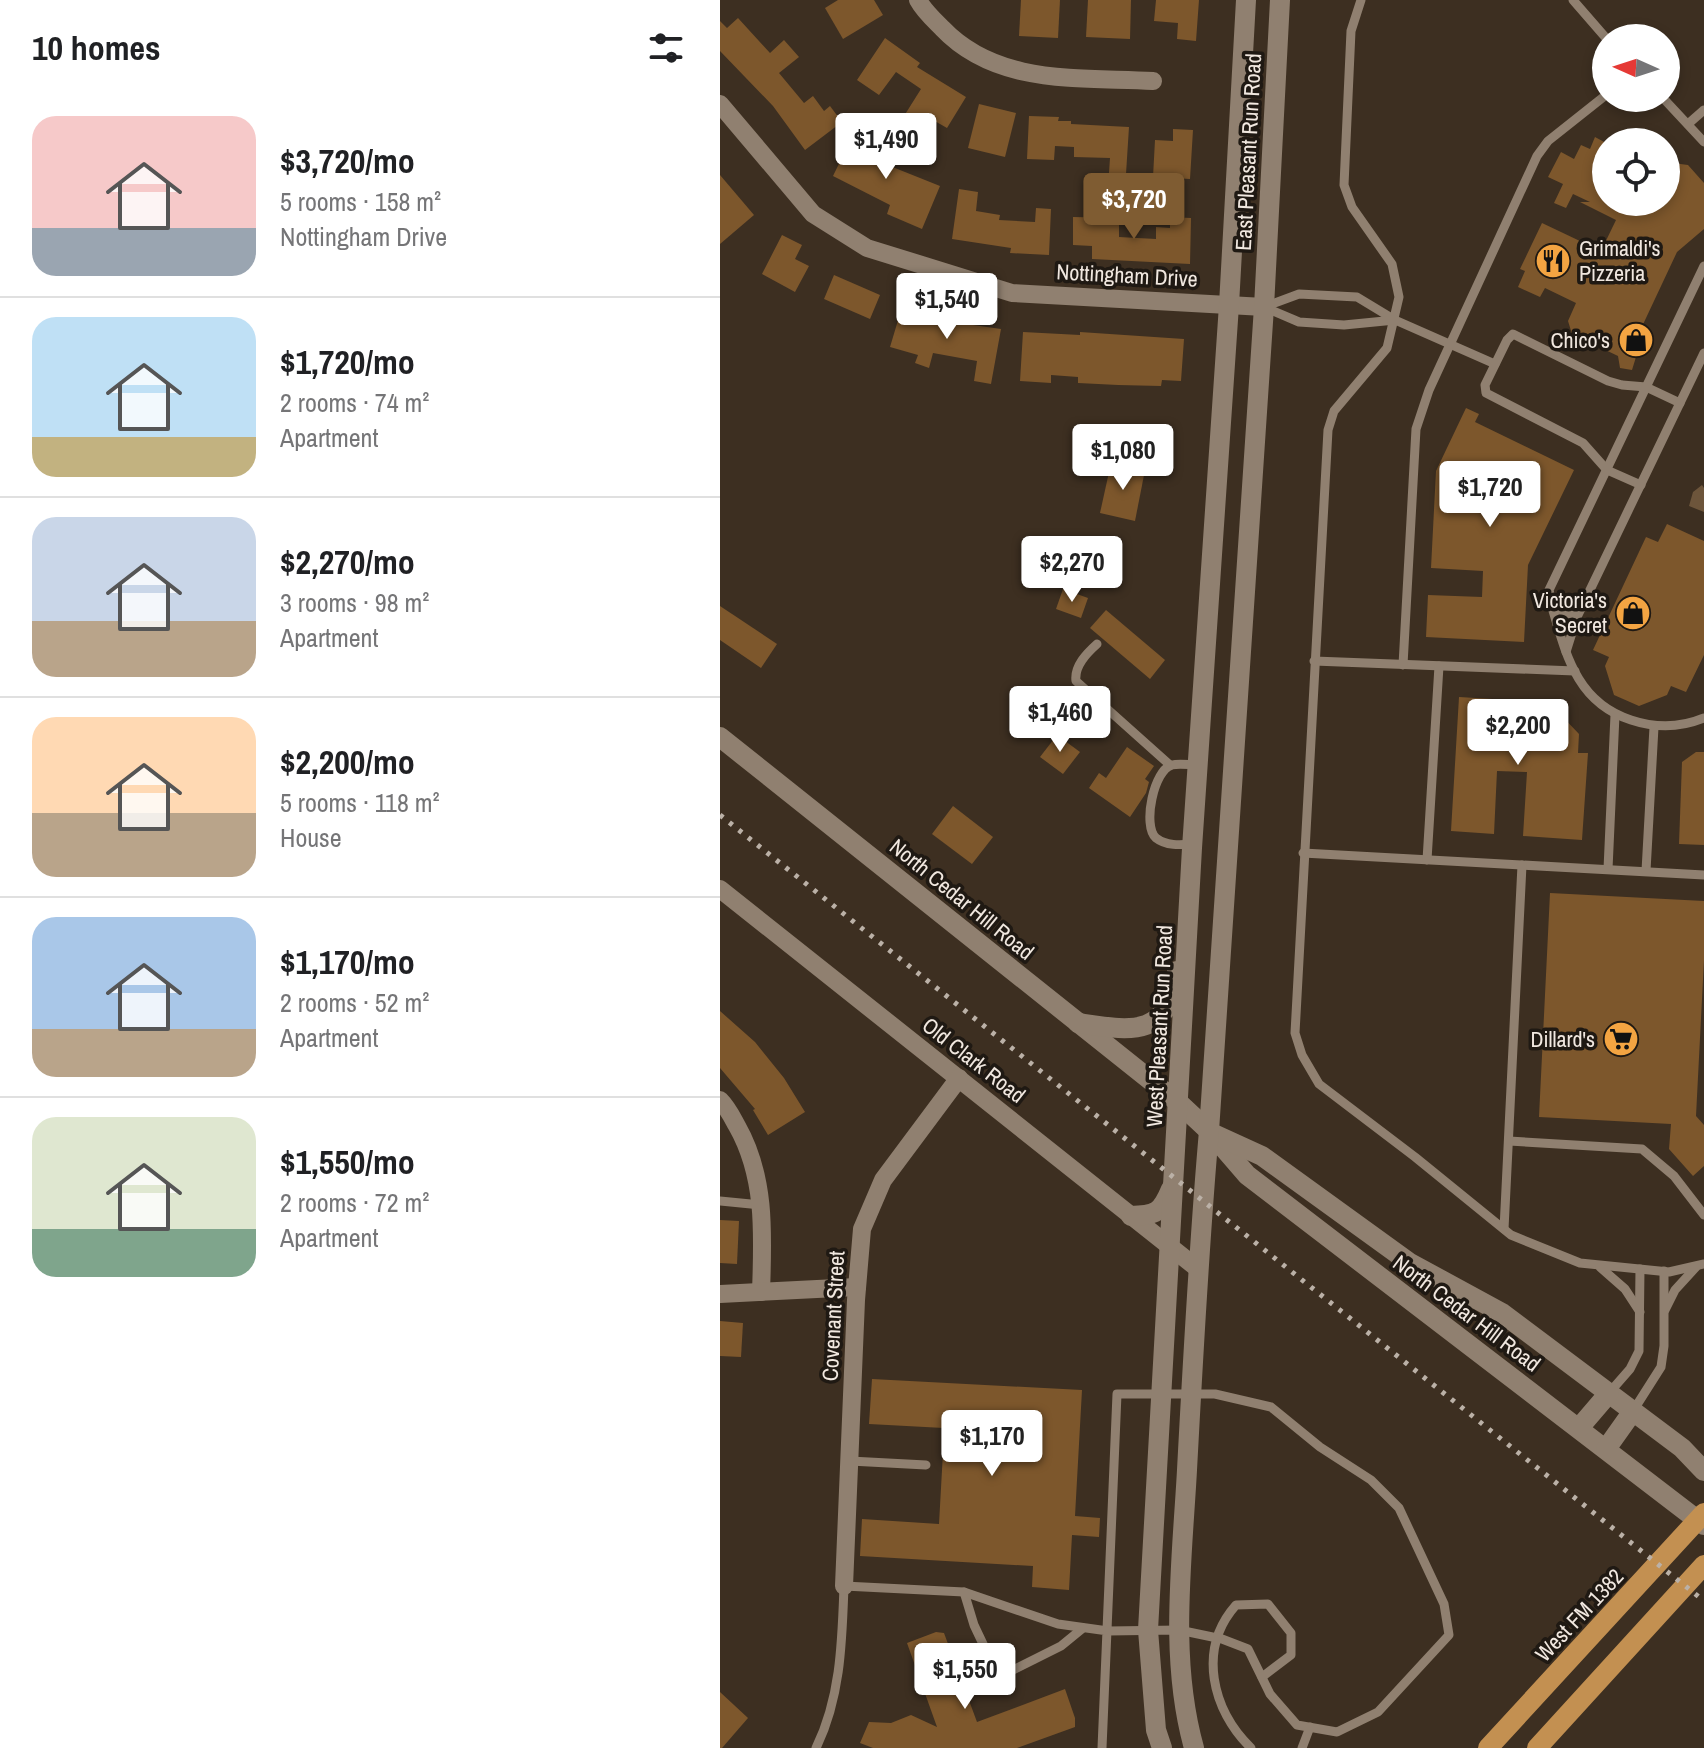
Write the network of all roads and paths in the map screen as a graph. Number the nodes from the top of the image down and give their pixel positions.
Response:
1 (918, 0) edge
2 (1246, 0) edge
3 (1280, 0) edge
4 (1361, 0) edge
5 (1573, 0) edge
6 (1594, 24) edge
7 (1153, 81) dead end
8 (720, 104) edge
9 (1592, 106) edge
10 (1704, 110) edge
11 (1676, 112) edge
12 (1688, 124) junction
13 (1704, 142) edge
14 (1704, 266) edge
15 (1229, 305) junction
16 (1264, 307) junction
17 (1395, 320) junction
18 (1452, 342) junction
19 (1704, 353) edge
20 (1495, 364) junction
21 (1646, 387) junction
22 (1680, 403) junction
23 (1607, 470) junction
24 (1641, 485) junction
25 (1549, 599) junction
26 (1577, 617) junction
27 (1097, 644) dead end
28 (1566, 652) junction
29 (1314, 661) junction
30 (1403, 665) junction
31 (1439, 666) junction
32 (1575, 671) junction
33 (1615, 715) junction
34 (1704, 718) edge
35 (1654, 727) junction
36 (720, 737) edge
37 (1170, 765) junction
38 (1197, 765) junction
39 (1192, 846) junction
40 (1303, 853) junction
41 (1427, 860) junction
42 (1522, 865) junction
43 (1608, 869) junction
44 (1646, 871) junction
45 (1704, 875) edge
46 (720, 889) edge
47 (1078, 1023) junction
48 (959, 1078) junction
49 (720, 1100) edge
50 (1179, 1103) junction
51 (1209, 1131) junction
52 (1509, 1141) junction
53 (1175, 1178) junction
54 (720, 1201) edge
55 (761, 1205) junction
56 (1704, 1215) edge
57 (1131, 1216) junction
58 (1504, 1229) junction
59 (1169, 1248) junction
60 (1597, 1265) junction
61 (1701, 1265) edge
62 (1197, 1268) junction
63 (1640, 1269) junction
64 (1664, 1271) junction
65 (857, 1287) junction
66 (761, 1292) junction
67 (720, 1294) edge
68 (1641, 1313) junction
69 (1662, 1317) junction
70 (1609, 1393) junction
71 (1161, 1394) junction
72 (1191, 1394) junction
73 (1633, 1411) junction
74 (1579, 1428) junction
75 (1606, 1449) junction
76 (850, 1461) junction
77 (926, 1465) dead end
78 (1704, 1471) edge
79 (1704, 1513) edge
80 (1704, 1525) edge
81 (1704, 1565) edge
82 (844, 1586) junction
83 (964, 1592) junction
84 (1083, 1628) junction
85 (1148, 1630) junction
86 (1179, 1630) junction
87 (1108, 1631) junction
88 (1217, 1638) junction
89 (1262, 1677) junction
90 (1310, 1727) junction
91 (816, 1748) edge
92 (1102, 1748) edge
93 (1162, 1748) edge
94 (1194, 1748) edge
95 (1251, 1748) edge
96 (1302, 1748) edge
97 (1488, 1748) edge
98 (1537, 1748) edge

1 - 7 street
2 - 15 main road, East Pleasant Run Road
3 - 16 main road, East Pleasant Run Road
4 - 17 lane
5 - 6 lane
8 - 15 street, Nottingham Drive
9 - 18 lane
10 - 12 lane
11 - 12 lane
12 - 13 lane
14 - 21 lane
15 - 16 street, Nottingham Drive
15 - 38 main road, West Pleasant Run Road
16 - 17 lane
16 - 17 lane
16 - 51 main road
17 - 18 lane
17 - 29 lane
18 - 20 lane
18 - 30 lane
19 - 22 lane
20 - 21 lane
20 - 23 lane
21 - 22 lane
21 - 23 lane
22 - 24 lane
23 - 24 lane
23 - 25 lane
24 - 26 lane
25 - 26 lane
25 - 28 lane
26 - 28 lane
27 - 37 lane
28 - 32 lane
29 - 30 lane
29 - 40 lane
30 - 31 lane
31 - 32 lane
31 - 41 lane
32 - 33 lane
33 - 35 lane
33 - 43 lane
34 - 35 lane
35 - 44 lane
36 - 47 main road, North Cedar Hill Road
37 - 38 lane
37 - 39 lane
38 - 39 main road, West Pleasant Run Road
39 - 47 main road
39 - 50 main road, West Pleasant Run Road
40 - 41 lane
40 - 58 lane
41 - 42 lane
42 - 43 lane
42 - 52 lane
43 - 44 lane
44 - 45 lane
46 - 48 street, Old Clark Road
47 - 50 main road, North Cedar Hill Road
48 - 57 street, Old Clark Road
48 - 65 street, Covenant Street
49 - 55 street
50 - 51 main road, North Cedar Hill Road
50 - 53 main road, West Pleasant Run Road
51 - 62 main road
51 - 70 main road, North Cedar Hill Road
51 - 74 main road, North Cedar Hill Road
52 - 56 lane
52 - 58 lane
53 - 57 main road
53 - 59 main road, West Pleasant Run Road
54 - 55 lane
55 - 66 street
57 - 59 street, Old Clark Road
58 - 60 lane
59 - 62 street, Old Clark Road
59 - 71 main road, West Pleasant Run Road
60 - 63 lane
60 - 68 lane
61 - 64 lane
61 - 69 lane
62 - 72 main road
63 - 64 lane
63 - 68 lane
64 - 69 lane
65 - 66 street
65 - 76 street, Covenant Street
66 - 67 street
68 - 70 lane
69 - 73 lane
70 - 73 main road, North Cedar Hill Road
70 - 74 main road
71 - 72 lane
71 - 85 main road, West Pleasant Run Road
71 - 87 lane
72 - 86 main road
72 - 90 lane
73 - 75 main road
73 - 78 main road, North Cedar Hill Road
74 - 75 main road, North Cedar Hill Road
75 - 80 main road, North Cedar Hill Road
76 - 77 lane
76 - 82 street, Covenant Street
79 - 97 main road, West FM 1382
81 - 98 main road
82 - 83 lane
82 - 91 lane
83 - 84 lane
83 - 84 lane
84 - 87 lane
85 - 86 lane
85 - 87 lane
85 - 93 main road, West Pleasant Run Road
86 - 88 lane
86 - 94 main road
87 - 92 lane
88 - 89 lane
88 - 89 lane
88 - 95 lane
89 - 90 lane
90 - 96 lane

